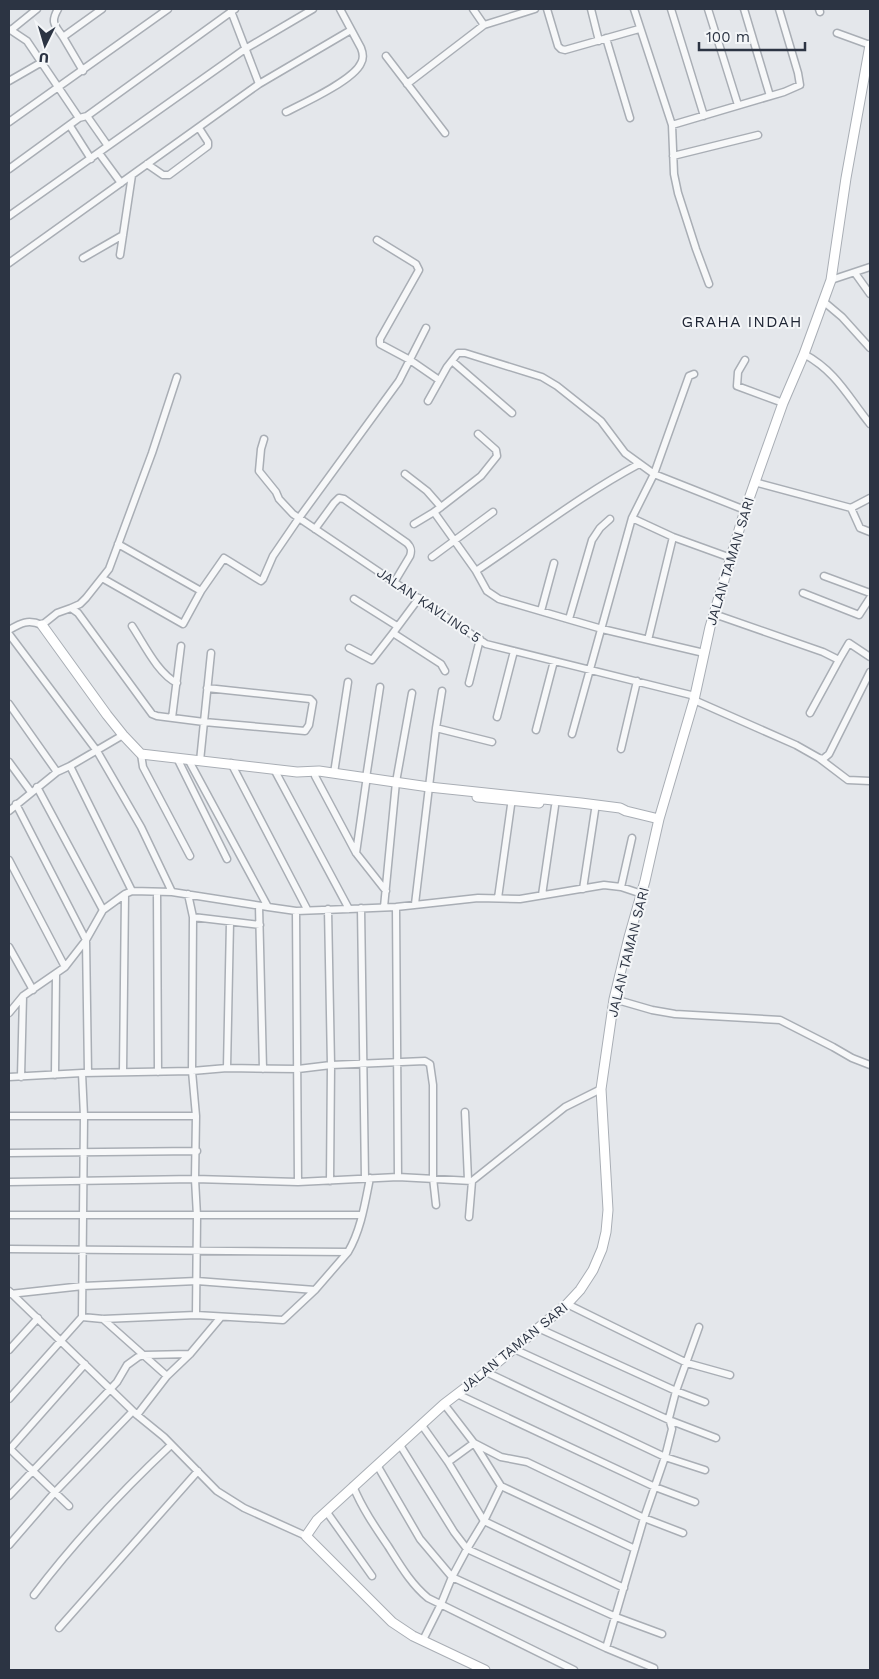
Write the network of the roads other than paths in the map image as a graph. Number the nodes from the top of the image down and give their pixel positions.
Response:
1 (36, 9) edge
2 (58, 9) edge
3 (102, 9) edge
4 (168, 9) edge
5 (313, 9) edge
6 (340, 9) edge
7 (473, 9) edge
8 (535, 9) edge
9 (547, 9) edge
10 (591, 9) edge
11 (634, 9) edge
12 (671, 9) edge
13 (708, 9) edge
14 (744, 9) edge
15 (779, 9) edge
16 (233, 10) edge
17 (484, 25) junction
18 (10, 29) edge
19 (639, 29) junction
20 (351, 30) junction
21 (837, 33) dead end
22 (64, 37) junction
23 (606, 38) junction
24 (599, 40) junction
25 (870, 45) edge
26 (245, 49) junction
27 (386, 56) dead end
28 (42, 62) junction
29 (83, 71) junction
30 (9, 81) edge
31 (259, 84) junction
32 (407, 84) junction
33 (58, 86) junction
34 (770, 96) junction
35 (738, 106) junction
36 (286, 112) dead end
37 (87, 116) junction
38 (704, 116) junction
39 (79, 118) junction
40 (630, 118) dead end
41 (9, 122) edge
42 (672, 125) junction
43 (70, 126) junction
44 (199, 128) junction
45 (445, 133) dead end
46 (758, 135) dead end
47 (108, 146) junction
48 (99, 153) junction
49 (673, 156) junction
50 (90, 159) junction
51 (147, 164) junction
52 (9, 169) edge
53 (132, 175) junction
54 (121, 182) junction
55 (9, 216) edge
56 (123, 235) junction
57 (377, 240) dead end
58 (120, 255) dead end
59 (83, 258) dead end
60 (9, 263) edge
61 (870, 267) edge
62 (855, 273) junction
63 (831, 280) junction
64 (709, 284) dead end
65 (870, 294) edge
66 (823, 301) junction
67 (426, 328) dead end
68 (870, 348) edge
69 (804, 354) junction
70 (410, 360) junction
71 (745, 360) dead end
72 (452, 361) junction
73 (694, 374) dead end
74 (177, 377) dead end
75 (439, 380) junction
76 (428, 401) dead end
77 (783, 403) junction
78 (512, 413) dead end
79 (870, 424) edge
80 (478, 434) dead end
81 (264, 440) dead end
82 (639, 464) junction
83 (405, 474) dead end
84 (654, 474) junction
85 (754, 482) junction
86 (870, 498) edge
87 (441, 507) junction
88 (851, 508) junction
89 (745, 510) junction
90 (434, 512) junction
91 (493, 512) dead end
92 (296, 516) junction
93 (632, 518) junction
94 (610, 519) dead end
95 (414, 524) dead end
96 (315, 529) junction
97 (870, 532) edge
98 (673, 537) junction
99 (455, 540) junction
100 (118, 544) junction
101 (432, 557) dead end
102 (731, 558) junction
103 (554, 563) dead end
104 (476, 571) junction
105 (824, 576) dead end
106 (102, 578) junction
107 (395, 581) junction
108 (201, 591) junction
109 (803, 593) dead end
110 (870, 593) edge
111 (419, 598) junction
112 (870, 598) edge
113 (354, 599) dead end
114 (71, 608) junction
115 (867, 609) edge
116 (541, 611) junction
117 (714, 614) junction
118 (569, 619) junction
119 (42, 625) junction
120 (132, 626) dead end
121 (397, 626) junction
122 (602, 629) junction
123 (9, 630) edge
124 (393, 633) junction
125 (9, 634) edge
126 (480, 639) junction
127 (648, 640) junction
128 (182, 646) dead end
129 (350, 648) dead end
130 (514, 651) junction
131 (211, 653) dead end
132 (704, 653) junction
133 (870, 657) edge
134 (839, 660) junction
135 (554, 661) junction
136 (591, 670) junction
137 (445, 671) dead end
138 (870, 672) edge
139 (636, 681) junction
140 (348, 682) dead end
141 (177, 683) junction
142 (469, 683) dead end
143 (380, 687) dead end
144 (207, 688) junction
145 (442, 691) dead end
146 (412, 693) dead end
147 (694, 698) junction
148 (9, 704) edge
149 (810, 713) dead end
150 (497, 717) dead end
151 (172, 718) junction
152 (204, 722) junction
153 (436, 728) junction
154 (536, 730) dead end
155 (572, 734) dead end
156 (123, 735) junction
157 (492, 742) dead end
158 (621, 749) dead end
159 (97, 751) junction
160 (141, 754) junction
161 (177, 758) junction
162 (819, 758) junction
163 (188, 759) junction
164 (200, 760) junction
165 (9, 762) edge
166 (231, 763) junction
167 (70, 766) junction
168 (274, 769) junction
169 (57, 772) junction
170 (312, 773) junction
171 (334, 773) junction
172 (366, 781) junction
173 (870, 781) edge
174 (396, 785) junction
175 (37, 787) junction
176 (429, 789) junction
177 (31, 792) junction
178 (512, 798) junction
179 (536, 800) junction
180 (16, 804) junction
181 (581, 805) junction
182 (555, 806) junction
183 (595, 810) junction
184 (9, 811) edge
185 (626, 812) junction
186 (659, 819) junction
187 (632, 838) dead end
188 (356, 853) junction
189 (190, 856) dead end
190 (228, 859) dead end
191 (9, 860) edge
192 (622, 887) junction
193 (583, 889) junction
194 (132, 891) junction
195 (386, 891) junction
196 (158, 892) junction
197 (172, 892) junction
198 (125, 894) junction
199 (188, 894) junction
200 (642, 894) junction
201 (542, 895) junction
202 (498, 898) junction
203 (415, 904) junction
204 (259, 906) junction
205 (396, 906) junction
206 (268, 907) junction
207 (384, 907) junction
208 (360, 908) junction
209 (307, 909) junction
210 (328, 909) junction
211 (349, 909) junction
212 (103, 910) junction
213 (296, 911) junction
214 (193, 917) junction
215 (230, 922) junction
216 (260, 925) junction
217 (86, 940) junction
218 (9, 947) edge
219 (65, 967) junction
220 (56, 975) junction
221 (33, 990) junction
222 (23, 996) junction
223 (614, 999) junction
224 (9, 1013) edge
225 (398, 1062) junction
226 (364, 1063) junction
227 (331, 1065) junction
228 (870, 1065) edge
229 (227, 1068) junction
230 (263, 1069) junction
231 (192, 1070) junction
232 (298, 1070) junction
233 (123, 1072) junction
234 (158, 1072) junction
235 (85, 1073) junction
236 (55, 1075) junction
237 (9, 1077) edge
238 (21, 1077) junction
239 (601, 1089) junction
240 (465, 1112) dead end
241 (9, 1116) edge
242 (84, 1116) junction
243 (196, 1116) junction
244 (196, 1151) junction
245 (9, 1152) edge
246 (84, 1152) junction
247 (368, 1178) junction
248 (398, 1178) junction
249 (433, 1178) junction
250 (195, 1179) junction
251 (83, 1180) junction
252 (470, 1180) junction
253 (330, 1181) junction
254 (9, 1182) edge
255 (298, 1182) junction
256 (436, 1205) dead end
257 (9, 1215) edge
258 (362, 1215) junction
259 (83, 1216) junction
260 (197, 1216) junction
261 (469, 1217) dead end
262 (83, 1249) junction
263 (9, 1250) edge
264 (197, 1250) junction
265 (348, 1252) junction
266 (197, 1282) junction
267 (84, 1286) junction
268 (315, 1290) junction
269 (9, 1293) edge
270 (567, 1304) junction
271 (196, 1315) junction
272 (82, 1317) junction
273 (221, 1317) junction
274 (38, 1318) junction
275 (103, 1319) junction
276 (538, 1328) junction
277 (699, 1328) dead end
278 (62, 1342) junction
279 (514, 1349) junction
280 (9, 1350) edge
281 (190, 1354) junction
282 (144, 1355) junction
283 (687, 1363) junction
284 (85, 1364) junction
285 (486, 1372) junction
286 (730, 1375) dead end
287 (167, 1376) junction
288 (110, 1388) junction
289 (676, 1391) junction
290 (457, 1394) junction
291 (9, 1399) edge
292 (705, 1402) dead end
293 (444, 1404) junction
294 (135, 1413) junction
295 (669, 1420) junction
296 (421, 1424) junction
297 (716, 1438) dead end
298 (474, 1443) junction
299 (171, 1445) junction
300 (400, 1445) junction
301 (9, 1449) edge
302 (665, 1457) junction
303 (448, 1462) junction
304 (377, 1465) junction
305 (705, 1470) dead end
306 (32, 1471) junction
307 (198, 1472) junction
308 (353, 1486) junction
309 (655, 1487) junction
310 (503, 1488) junction
311 (55, 1492) junction
312 (9, 1496) edge
313 (694, 1502) dead end
314 (69, 1506) dead end
315 (326, 1511) junction
316 (644, 1518) junction
317 (484, 1521) junction
318 (684, 1533) dead end
319 (306, 1536) junction
320 (9, 1545) edge
321 (467, 1549) junction
322 (635, 1549) junction
323 (372, 1576) dead end
324 (452, 1578) junction
325 (624, 1588) junction
326 (34, 1595) dead end
327 (441, 1604) junction
328 (616, 1617) junction
329 (59, 1628) dead end
330 (662, 1634) dead end
331 (423, 1640) junction
332 (606, 1648) junction
333 (654, 1668) dead end
334 (485, 1670) edge
335 (574, 1670) edge

1 - 18 street
2 - 22 street
3 - 22 street
4 - 29 street
5 - 26 street
6 - 20 street
7 - 17 street
8 - 17 street
9 - 24 street
10 - 24 street
11 - 19 street
12 - 38 street
13 - 35 street
14 - 34 street
15 - 34 street
16 - 26 street
16 - 37 street
17 - 32 street
18 - 28 street
19 - 23 street
19 - 42 street
20 - 31 street
20 - 36 street
21 - 25 street
22 - 29 street
23 - 24 street
23 - 40 street
25 - 63 street, JALAN TAMAN SARI
26 - 31 street
26 - 47 street
27 - 32 street
28 - 30 street
28 - 33 street
29 - 33 street
31 - 44 street
32 - 45 street
33 - 39 street
33 - 41 street
34 - 35 street
35 - 38 street
37 - 39 street
37 - 47 street
38 - 42 street
39 - 43 street
42 - 49 street
43 - 50 street
43 - 52 street
44 - 51 street
44 - 51 street
46 - 49 street
47 - 48 street
48 - 50 street
48 - 54 street
49 - 64 street
50 - 55 street
51 - 53 street
53 - 54 street
53 - 56 street
54 - 60 street
56 - 58 street
56 - 59 street
57 - 70 street
61 - 62 street
62 - 63 street
62 - 65 street
63 - 66 street, JALAN TAMAN SARI
66 - 68 street
66 - 69 street, JALAN TAMAN SARI
67 - 70 street
69 - 77 street, JALAN TAMAN SARI
69 - 79 street
70 - 75 street
70 - 92 street
71 - 77 street
72 - 75 street
72 - 78 street
72 - 82 street
73 - 84 street
74 - 100 street
75 - 76 street
77 - 85 street, JALAN TAMAN SARI
80 - 87 street
81 - 92 street, JALAN KAVLING 5
82 - 84 street
82 - 104 street
83 - 87 street
84 - 89 street
84 - 93 street
85 - 88 street
85 - 89 street, JALAN TAMAN SARI
86 - 88 street
87 - 90 street
88 - 97 street
89 - 102 street, JALAN TAMAN SARI
90 - 95 street
90 - 99 street
91 - 99 street
92 - 96 street, JALAN KAVLING 5
92 - 108 street
93 - 98 street
93 - 122 street
94 - 118 street
96 - 107 street, JALAN KAVLING 5
96 - 107 street
98 - 102 street
98 - 127 street
99 - 101 street
99 - 104 street
100 - 106 street
100 - 108 street
102 - 117 street, JALAN TAMAN SARI
103 - 116 street
104 - 116 street
105 - 110 street
106 - 108 street
106 - 114 street
107 - 111 street, JALAN KAVLING 5
109 - 115 street
111 - 121 street
111 - 126 street, JALAN KAVLING 5
112 - 115 street
113 - 121 street
114 - 119 street
114 - 151 street
116 - 118 street
117 - 132 street, JALAN TAMAN SARI
117 - 134 street
118 - 122 street
119 - 123 street
119 - 156 street
120 - 141 street
121 - 124 street
122 - 127 street
122 - 136 street
124 - 129 street
124 - 137 street
125 - 159 street
126 - 130 street, JALAN KAVLING 5
126 - 142 street
127 - 132 street
128 - 141 street
130 - 135 street, JALAN KAVLING 5
130 - 150 street
131 - 144 street
132 - 147 street, JALAN TAMAN SARI
133 - 134 street
134 - 149 street
135 - 136 street, JALAN KAVLING 5
135 - 154 street
136 - 139 street, JALAN KAVLING 5
136 - 155 street
138 - 162 street
139 - 147 street, JALAN KAVLING 5
139 - 158 street
140 - 171 street
141 - 151 street
143 - 172 street
144 - 152 street
144 - 152 street
145 - 153 street
146 - 174 street
147 - 162 street, JALAN KAVLING 5
147 - 186 street, JALAN TAMAN SARI
148 - 169 street
151 - 152 street
152 - 164 street
153 - 157 street
153 - 176 street
156 - 159 street
156 - 160 street
159 - 167 street
159 - 197 street
160 - 161 street
160 - 189 street
161 - 163 street
161 - 190 street
162 - 173 street, JALAN KAVLING 5
163 - 164 street
163 - 206 street
164 - 166 street
165 - 177 street
166 - 168 street
166 - 209 street
167 - 169 street
167 - 194 street
168 - 170 street
168 - 211 street
169 - 175 street
170 - 171 street
170 - 172 street
170 - 188 street
171 - 172 street
172 - 174 street
172 - 188 street
174 - 176 street
174 - 195 street
175 - 177 street
175 - 212 street
176 - 178 street
176 - 203 street
177 - 180 street
178 - 179 street
178 - 202 street
179 - 181 street
179 - 182 street
180 - 184 street
180 - 217 street
181 - 182 street
181 - 183 street
181 - 185 street
182 - 201 street
183 - 185 street
183 - 193 street
185 - 186 street
186 - 200 street, JALAN TAMAN SARI
187 - 192 street
188 - 195 street
191 - 219 street
192 - 193 street
192 - 200 street
193 - 201 street
194 - 196 street
194 - 198 street
195 - 207 street
196 - 197 street
196 - 234 street
197 - 199 street
198 - 212 street
198 - 233 street
199 - 204 street
199 - 214 street
200 - 223 street, JALAN TAMAN SARI
201 - 202 street
202 - 203 street
203 - 205 street
204 - 206 street
204 - 216 street
205 - 207 street
205 - 225 street
206 - 213 street
207 - 208 street
208 - 211 street
208 - 226 street
209 - 210 street
209 - 213 street
210 - 211 street
210 - 227 street
212 - 217 street
213 - 232 street
214 - 215 street
214 - 231 street
215 - 216 street
215 - 229 street
216 - 230 street
217 - 219 street
217 - 235 street
218 - 221 street
219 - 220 street
220 - 221 street
220 - 236 street
221 - 222 street
222 - 224 street
222 - 238 street
223 - 228 street
223 - 239 street, JALAN TAMAN SARI
225 - 226 street
225 - 248 street
225 - 249 street
226 - 227 street
226 - 247 street
227 - 232 street
227 - 253 street
229 - 230 street
229 - 231 street
230 - 232 street
231 - 234 street
231 - 243 street
232 - 255 street
233 - 234 street
233 - 235 street
235 - 236 street
235 - 242 street
236 - 238 street
237 - 238 street
239 - 252 street
239 - 270 street, JALAN TAMAN SARI
240 - 252 street
241 - 242 street
242 - 243 street
242 - 246 street
243 - 244 street
244 - 246 street
244 - 250 street
245 - 246 street
246 - 251 street
247 - 248 street
247 - 253 street
247 - 258 street
248 - 249 street
249 - 252 street
249 - 256 street
250 - 251 street
250 - 255 street
250 - 260 street
251 - 254 street
251 - 259 street
252 - 261 street
253 - 255 street
257 - 259 street
258 - 260 street
258 - 265 street
259 - 260 street
259 - 262 street
260 - 264 street
262 - 263 street
262 - 264 street
262 - 267 street
264 - 265 street
264 - 266 street
265 - 268 street
266 - 267 street
266 - 268 street
266 - 271 street
267 - 269 street
267 - 272 street
268 - 273 street
269 - 274 street
270 - 276 street, JALAN TAMAN SARI
270 - 283 street
271 - 273 street
271 - 275 street
272 - 275 street
272 - 278 street
273 - 281 street
274 - 278 street
274 - 280 street
275 - 282 street
276 - 279 street, JALAN TAMAN SARI
276 - 289 street
277 - 283 street
278 - 284 street
278 - 291 street
279 - 285 street, JALAN TAMAN SARI
279 - 295 street
281 - 282 street
281 - 287 street
282 - 287 street
282 - 288 street
283 - 286 street
283 - 289 street
284 - 288 street
284 - 301 street
285 - 290 street, JALAN TAMAN SARI
285 - 302 street
287 - 294 street
288 - 294 street
288 - 306 street
289 - 292 street
289 - 295 street
290 - 293 street, JALAN TAMAN SARI
290 - 309 street
293 - 296 street, JALAN TAMAN SARI
293 - 298 street
294 - 299 street
294 - 311 street
295 - 297 street
295 - 302 street
296 - 300 street, JALAN TAMAN SARI
296 - 303 street
298 - 303 street
298 - 310 street
298 - 316 street
299 - 307 street
299 - 326 street
300 - 304 street, JALAN TAMAN SARI
300 - 321 street
301 - 306 street
302 - 305 street
302 - 309 street
303 - 317 street
304 - 308 street, JALAN TAMAN SARI
304 - 324 street
306 - 311 street
306 - 312 street
307 - 319 street
307 - 329 street
308 - 315 street, JALAN TAMAN SARI
308 - 327 street
309 - 313 street
309 - 316 street
310 - 317 street
310 - 322 street
311 - 314 street
311 - 320 street
315 - 319 street, JALAN TAMAN SARI
315 - 323 street
316 - 318 street
316 - 322 street
317 - 321 street
317 - 325 street
319 - 331 street
321 - 324 street
321 - 328 street
322 - 325 street
324 - 327 street
324 - 332 street
325 - 328 street
327 - 331 street
327 - 335 street
328 - 330 street
328 - 332 street
331 - 334 street
332 - 333 street

